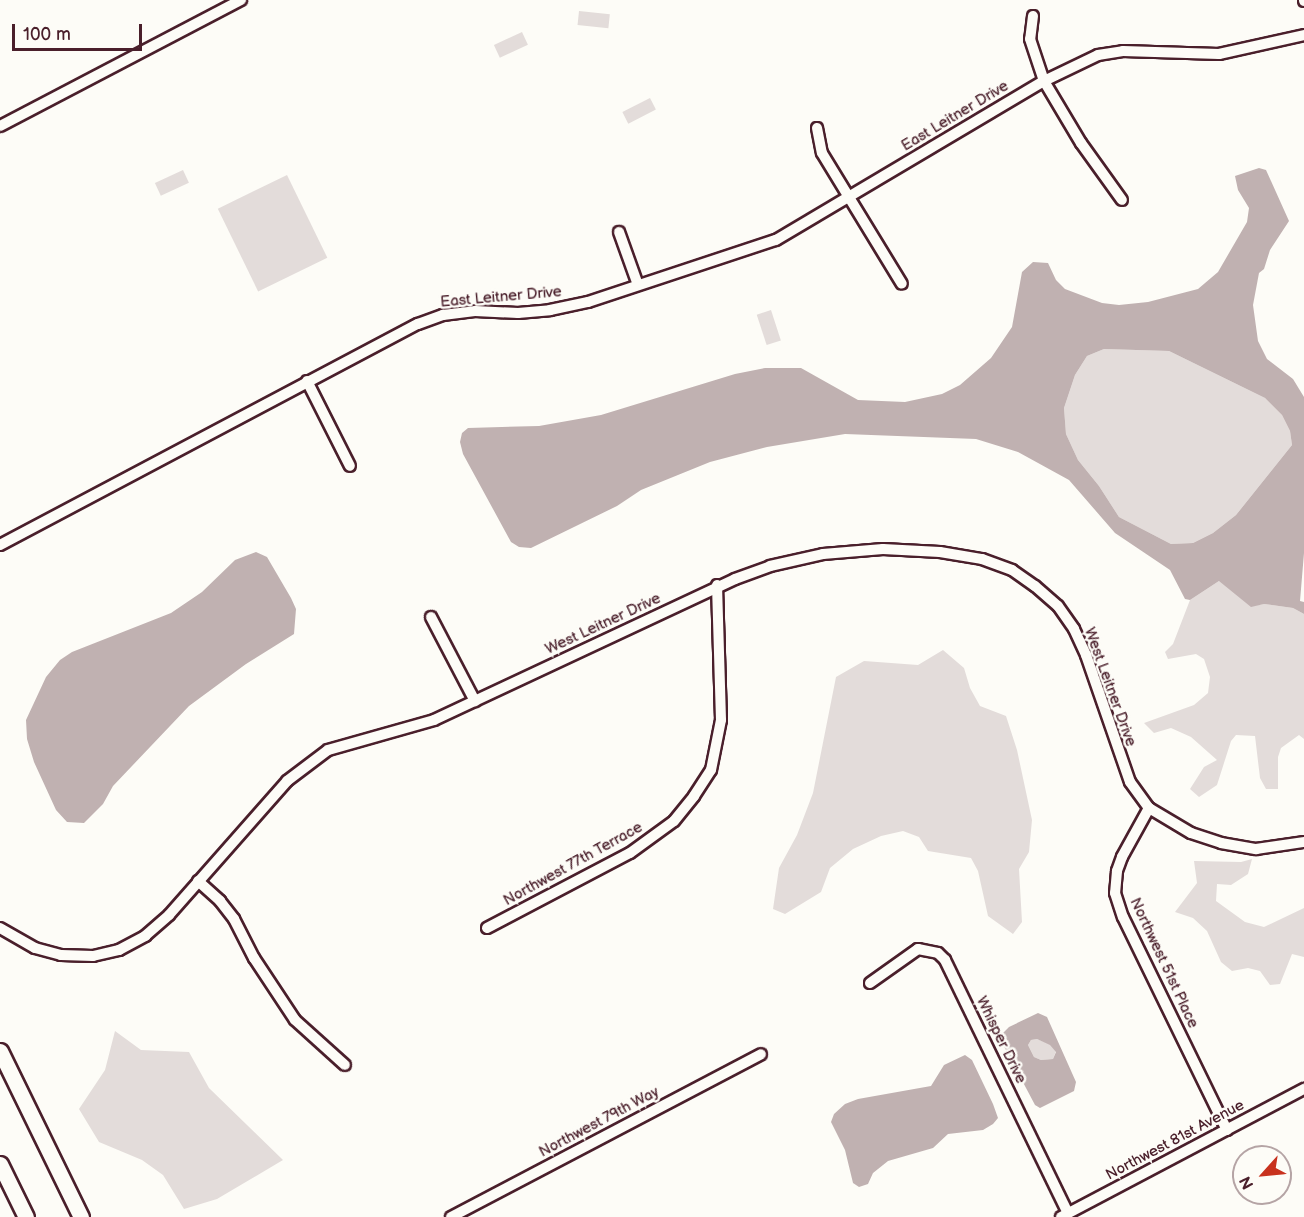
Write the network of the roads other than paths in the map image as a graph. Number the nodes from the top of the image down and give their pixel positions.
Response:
1 (241, 0) edge
2 (1033, 16) dead end
3 (1304, 35) edge
4 (1044, 81) junction
5 (0, 126) edge
6 (817, 128) dead end
7 (849, 198) junction
8 (1122, 200) dead end
9 (620, 232) dead end
10 (902, 284) dead end
11 (638, 285) junction
12 (307, 381) junction
13 (350, 466) dead end
14 (0, 545) edge
15 (717, 585) junction
16 (430, 617) dead end
17 (475, 701) junction
18 (1149, 808) junction
19 (1304, 842) edge
20 (198, 881) junction
21 (487, 928) dead end
22 (4, 932) edge
23 (870, 983) dead end
24 (0, 1052) edge
25 (761, 1054) dead end
26 (345, 1065) dead end
27 (1304, 1089) edge
28 (1227, 1130) junction
29 (0, 1164) edge
30 (1064, 1215) edge
31 (26, 1217) edge
32 (81, 1217) edge
33 (450, 1217) edge

1 - 5 street
2 - 4 street
3 - 4 street, East Leitner Drive
4 - 7 street, East Leitner Drive
4 - 8 street
6 - 7 street
7 - 10 street
7 - 11 street, East Leitner Drive
9 - 11 street
11 - 12 street, East Leitner Drive
12 - 13 street
12 - 14 street, East Leitner Drive
15 - 17 street, West Leitner Drive
15 - 18 street, West Leitner Drive
15 - 21 street, Northwest 77th Terrace
16 - 17 street
17 - 20 street, West Leitner Drive
18 - 19 street, West Leitner Drive
18 - 28 street, Northwest 51st Place
20 - 22 street, West Leitner Drive
20 - 26 street
23 - 30 street, Whisper Drive
24 - 32 highway
25 - 33 street, Northwest 79th Way
27 - 28 street, Northwest 81st Avenue
28 - 30 street, Northwest 81st Avenue
29 - 31 highway

